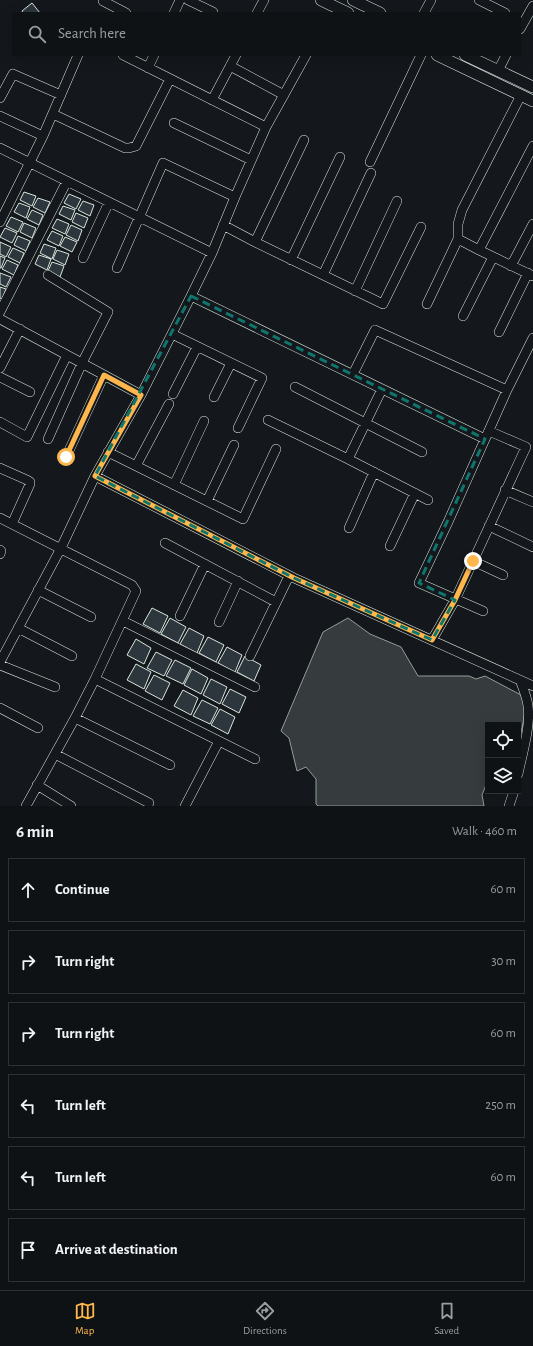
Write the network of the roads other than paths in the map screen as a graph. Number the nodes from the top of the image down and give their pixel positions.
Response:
1 (104, 0) edge
2 (180, 0) edge
3 (188, 0) edge
4 (264, 0) edge
5 (321, 0) edge
6 (353, 0) edge
7 (430, 0) edge
8 (479, 0) edge
9 (533, 6) edge
10 (331, 10) edge
11 (124, 12) edge
12 (174, 12) edge
13 (213, 12) edge
14 (258, 12) edge
15 (342, 12) edge
16 (378, 12) edge
17 (424, 12) edge
18 (503, 12) edge
19 (521, 27) edge
20 (78, 56) edge
21 (125, 56) edge
22 (154, 56) edge
23 (235, 56) edge
24 (305, 56) edge
25 (421, 56) edge
26 (439, 56) edge
27 (468, 56) edge
28 (506, 56) edge
29 (230, 66) junction
30 (148, 68) junction
31 (498, 71) junction
32 (170, 79) junction
33 (533, 87) edge
34 (61, 95) junction
35 (284, 95) junction
36 (520, 95) junction
37 (0, 98) edge
38 (212, 100) junction
39 (533, 101) edge
40 (53, 114) junction
41 (0, 116) edge
42 (174, 124) dead end
43 (266, 127) junction
44 (44, 136) junction
45 (304, 140) dead end
46 (533, 146) edge
47 (0, 148) edge
48 (340, 157) dead end
49 (251, 160) junction
50 (370, 162) dead end
51 (31, 163) junction
52 (371, 173) dead end
53 (67, 181) junction
54 (235, 197) junction
55 (397, 201) dead end
56 (109, 202) junction
57 (139, 217) junction
58 (0, 222) edge
59 (223, 225) junction
60 (420, 227) dead end
61 (532, 228) edge
62 (458, 239) junction
63 (255, 242) junction
64 (479, 250) junction
65 (212, 253) junction
66 (493, 257) junction
67 (83, 258) dead end
68 (291, 260) junction
69 (512, 266) junction
70 (117, 268) dead end
71 (48, 275) dead end
72 (323, 275) junction
73 (530, 275) edge
74 (355, 291) junction
75 (191, 296) junction
76 (427, 304) dead end
77 (0, 312) edge
78 (462, 316) dead end
79 (0, 319) edge
80 (20, 329) junction
81 (500, 332) dead end
82 (172, 334) junction
83 (533, 338) edge
84 (197, 347) junction
85 (67, 355) junction
86 (82, 363) junction
87 (231, 363) junction
88 (0, 368) edge
89 (353, 374) junction
90 (104, 375) junction
91 (0, 377) edge
92 (295, 387) dead end
93 (382, 389) junction
94 (507, 390) junction
95 (30, 392) dead end
96 (173, 394) dead end
97 (141, 395) junction
98 (214, 397) dead end
99 (168, 404) dead end
100 (268, 420) dead end
101 (204, 421) dead end
102 (0, 422) edge
103 (365, 424) junction
104 (238, 428) dead end
105 (487, 435) junction
106 (48, 439) dead end
107 (234, 444) dead end
108 (276, 449) dead end
109 (108, 452) junction
110 (422, 452) dead end
111 (66, 457) dead end
112 (348, 459) junction
113 (136, 466) junction
114 (0, 468) edge
115 (374, 472) junction
116 (95, 476) junction
117 (174, 485) junction
118 (505, 490) junction
119 (415, 493) junction
120 (428, 500) dead end
121 (207, 502) junction
122 (533, 502) edge
123 (0, 518) edge
124 (12, 524) junction
125 (489, 526) junction
126 (349, 528) dead end
127 (165, 543) dead end
128 (390, 546) dead end
129 (533, 547) edge
130 (61, 548) junction
131 (0, 550) edge
132 (0, 554) edge
133 (473, 561) junction
134 (205, 564) junction
135 (503, 575) dead end
136 (289, 576) junction
137 (238, 581) junction
138 (38, 590) junction
139 (455, 600) junction
140 (276, 602) junction
141 (483, 611) dead end
142 (180, 616) dead end
143 (91, 618) dead end
144 (123, 621) junction
145 (219, 622) dead end
146 (18, 628) junction
147 (432, 640) junction
148 (72, 656) dead end
149 (250, 656) dead end
150 (0, 664) edge
151 (96, 679) junction
152 (520, 680) junction
153 (533, 686) edge
154 (55, 687) dead end
155 (255, 687) dead end
156 (0, 708) edge
157 (76, 718) junction
158 (38, 728) dead end
159 (219, 741) junction
160 (55, 754) junction
161 (255, 759) dead end
162 (521, 760) edge
163 (170, 765) dead end
164 (37, 785) junction
165 (513, 794) edge
166 (149, 803) dead end
167 (26, 806) edge
168 (71, 806) edge
169 (185, 806) edge
170 (509, 806) edge

1 - 11 street
2 - 12 street
3 - 13 street
4 - 14 street
5 - 10 street
6 - 16 street
7 - 17 street
8 - 18 street
9 - 19 street
10 - 15 street
20 - 34 street
21 - 30 street
22 - 30 street
23 - 29 street
24 - 35 street
25 - 50 street
26 - 36 street
27 - 31 street
28 - 31 street
29 - 35 street
29 - 38 street
30 - 32 street
31 - 33 street
32 - 38 street
32 - 40 street
34 - 37 street
34 - 40 street
35 - 43 street
36 - 39 street
36 - 62 street
38 - 43 street
40 - 44 street
41 - 44 street
42 - 49 street
43 - 49 street
44 - 51 street
45 - 63 street
46 - 64 street
47 - 51 street
48 - 68 street
49 - 54 street
51 - 53 street
51 - 58 street
52 - 72 street
53 - 56 street
53 - 77 street
54 - 57 street
54 - 59 street
55 - 74 street
56 - 57 street
56 - 67 street
57 - 65 street
57 - 70 street
59 - 63 street
59 - 65 street
60 - 74 street
61 - 69 street
62 - 64 street
62 - 76 street
63 - 68 street
64 - 66 street
65 - 75 street
66 - 69 street
66 - 78 street
68 - 72 street
69 - 73 street
71 - 86 street
72 - 74 street
73 - 81 street
75 - 82 street
75 - 89 street
79 - 80 street
80 - 85 street
80 - 88 street
82 - 84 street
82 - 97 street
83 - 94 street
84 - 87 street
84 - 96 street
85 - 86 street
85 - 102 street
86 - 90 street
86 - 106 street
87 - 98 street
87 - 104 street
89 - 93 street
89 - 94 street
90 - 97 street
90 - 111 street
91 - 95 street
92 - 103 street
93 - 103 street
93 - 105 street
94 - 105 street
97 - 109 street
99 - 113 street
100 - 112 street
101 - 117 street
103 - 110 street
103 - 112 street
105 - 118 street
105 - 139 street
107 - 121 street
108 - 121 street
109 - 113 street
109 - 116 street
112 - 115 street
113 - 117 street
114 - 124 street
115 - 119 street
115 - 126 street
116 - 130 street
116 - 136 street
117 - 121 street
118 - 122 street
118 - 125 street
119 - 120 street
119 - 128 street
123 - 124 street
124 - 130 street
125 - 129 street
125 - 133 street
127 - 134 street
130 - 138 street
130 - 144 street
131 - 132 street
133 - 135 street
133 - 139 street
134 - 137 street
134 - 142 street
136 - 140 street
136 - 147 street
137 - 140 street
137 - 145 street
138 - 143 street
138 - 146 street
139 - 141 street
139 - 147 street
140 - 149 street
144 - 151 street
144 - 155 street
146 - 148 street
146 - 150 street
147 - 152 street
150 - 154 street
151 - 157 street
151 - 159 street
152 - 153 street
152 - 162 street
156 - 158 street
157 - 160 street
157 - 163 street
159 - 161 street
159 - 169 street
160 - 164 street
160 - 166 street
164 - 167 street
164 - 168 street
165 - 170 street

